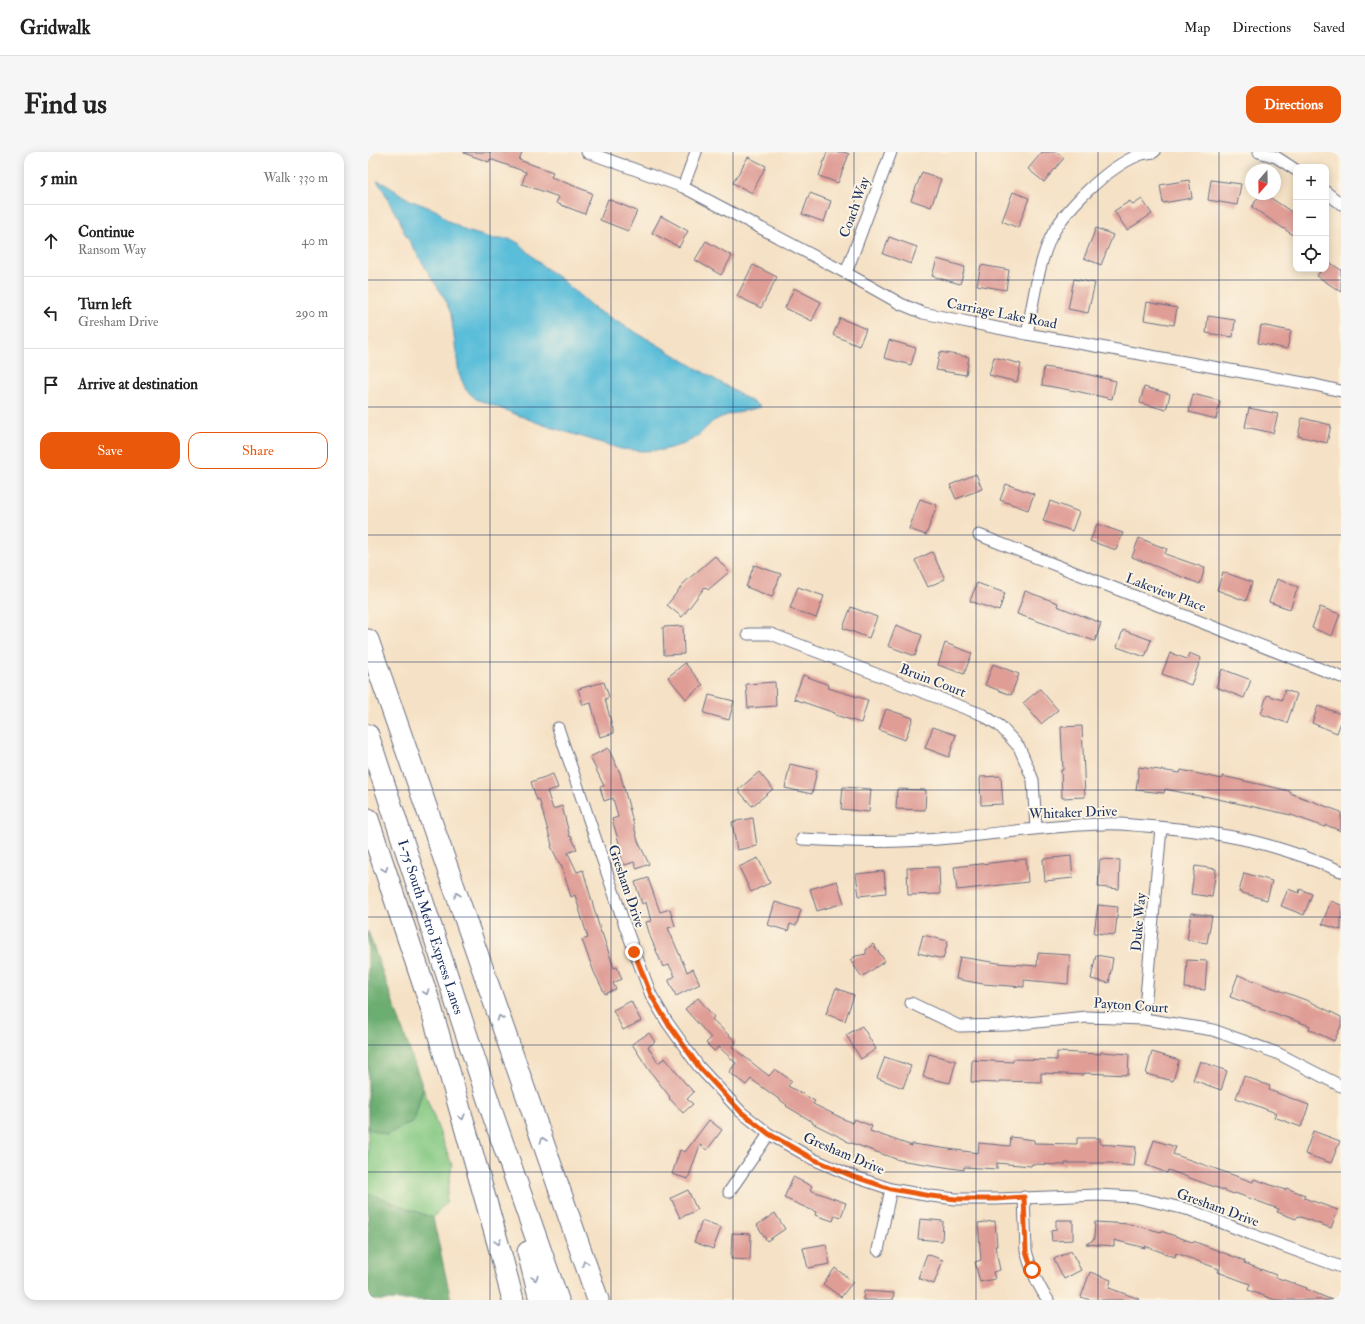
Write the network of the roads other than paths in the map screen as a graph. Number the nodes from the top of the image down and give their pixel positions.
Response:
1 (587, 152) edge
2 (696, 152) edge
3 (891, 152) edge
4 (1154, 152) edge
5 (1259, 152) edge
6 (1140, 153) edge
7 (1293, 168) edge
8 (683, 187) junction
9 (1329, 194) edge
10 (1341, 204) edge
11 (846, 273) junction
12 (1027, 334) junction
13 (1341, 391) edge
14 (979, 535) dead end
15 (748, 634) dead end
16 (368, 640) edge
17 (1341, 677) edge
18 (558, 728) dead end
19 (368, 735) edge
20 (368, 819) edge
21 (1036, 828) junction
22 (1162, 828) junction
23 (802, 839) dead end
24 (1341, 871) edge
25 (911, 1003) dead end
26 (1144, 1019) junction
27 (1341, 1086) edge
28 (494, 1118) junction
29 (769, 1134) junction
30 (891, 1189) junction
31 (729, 1192) dead end
32 (1024, 1197) junction
33 (878, 1250) dead end
34 (1341, 1267) edge
35 (512, 1300) edge
36 (540, 1300) edge
37 (558, 1300) edge
38 (598, 1300) edge
39 (1048, 1300) edge

1 - 8 street, Carriage Lake Road
2 - 8 street
3 - 11 street, Coach Way
4 - 6 street
5 - 7 street
6 - 12 street
8 - 11 street, Carriage Lake Road
9 - 10 street
11 - 12 street, Carriage Lake Road
12 - 13 street, Carriage Lake Road
14 - 17 street, Lakeview Place
15 - 21 street, Bruin Court
38 -> 16 highway
18 - 29 street, Gresham Drive
19 - 28 highway, I-75 South Metro Express Lanes
20 -> 35 highway
21 - 22 street, Whitaker Drive
21 - 23 street, Whitaker Drive
22 - 24 street, Whitaker Drive
22 - 26 street, Duke Way
25 - 26 street, Payton Court
26 - 27 street, Payton Court
28 -> 36 highway, I-75 South Metro Express Lanes
28 - 37 highway, I-75 South Metro Express Lanes
29 - 30 street, Gresham Drive
29 - 31 street
30 - 32 street, Gresham Drive
30 - 33 street
32 - 34 street, Gresham Drive
32 - 39 street

